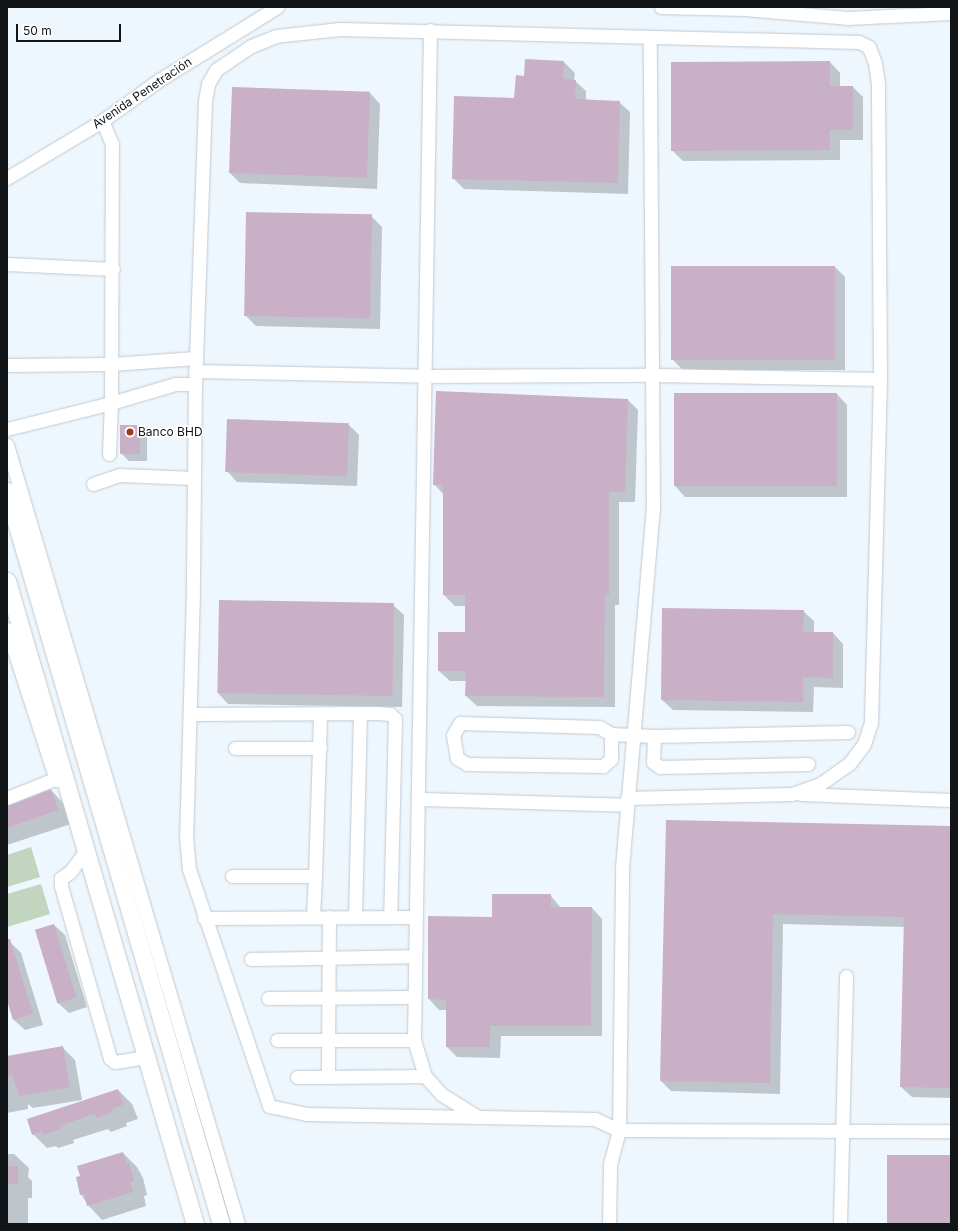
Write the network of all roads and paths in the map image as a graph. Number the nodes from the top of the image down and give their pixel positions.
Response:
1 (277, 7) edge
2 (661, 7) edge
3 (745, 8) edge
4 (926, 10) edge
5 (845, 12) edge
6 (951, 13) edge
7 (430, 30) junction
8 (650, 38) junction
9 (102, 121) junction
10 (26, 166) junction
11 (7, 168) edge
12 (7, 178) edge
13 (7, 264) edge
14 (113, 268) junction
15 (196, 358) junction
16 (112, 364) junction
17 (7, 365) edge
18 (654, 375) junction
19 (425, 376) junction
20 (195, 378) junction
21 (880, 379) junction
22 (111, 403) junction
23 (7, 429) edge
24 (7, 445) edge
25 (109, 454) dead end
26 (194, 478) junction
27 (93, 484) dead end
28 (7, 491) edge
29 (7, 581) edge
30 (9, 603) edge
31 (7, 630) edge
32 (320, 713) junction
33 (360, 713) junction
34 (190, 714) junction
35 (848, 732) dead end
36 (611, 734) junction
37 (633, 735) junction
38 (654, 736) junction
39 (235, 748) dead end
40 (320, 748) junction
41 (808, 764) dead end
42 (60, 778) junction
43 (792, 794) junction
44 (7, 798) edge
45 (418, 799) junction
46 (951, 800) edge
47 (627, 801) junction
48 (85, 852) junction
49 (232, 876) dead end
50 (315, 876) junction
51 (390, 916) junction
52 (313, 917) junction
53 (329, 917) junction
54 (355, 917) junction
55 (416, 917) junction
56 (204, 918) junction
57 (415, 956) junction
58 (251, 959) dead end
59 (329, 959) junction
60 (846, 976) dead end
61 (268, 998) dead end
62 (328, 998) junction
63 (414, 998) junction
64 (277, 1040) dead end
65 (414, 1040) junction
66 (328, 1041) junction
67 (146, 1057) junction
68 (425, 1076) junction
69 (297, 1077) dead end
70 (328, 1077) junction
71 (478, 1117) junction
72 (619, 1130) junction
73 (842, 1130) junction
74 (951, 1131) edge
75 (195, 1224) edge
76 (221, 1224) edge
77 (238, 1224) edge
78 (609, 1224) edge
79 (840, 1224) edge

1 - 9 street, Avenida Penetración
2 - 3 street
3 - 5 street
4 - 5 street
4 - 6 street
7 - 8 street
7 - 15 street
7 - 19 street
8 - 18 street
8 - 21 street
9 - 10 street, Avenida Penetración
9 - 14 street
10 - 11 street
10 - 12 street, Avenida Penetración
13 - 14 street
14 - 16 street
15 - 16 street
15 - 20 street
16 - 17 street
16 - 22 street
18 - 19 street
18 - 21 street
18 - 37 street
19 - 20 street
19 - 45 street
20 - 22 street
20 - 26 street
21 - 43 street
22 - 23 street
22 - 25 street
24 - 77 street
26 - 27 street
26 - 34 street
28 - 76 main road
29 - 30 main road
30 - 42 main road
31 - 42 street
32 - 33 street
32 - 34 street
32 - 40 street
33 - 51 street
33 - 54 street
34 - 56 street
35 - 38 street
36 - 36 street
36 - 37 street
37 - 38 street
37 - 47 street
38 - 41 street
39 - 40 street
40 - 50 street
42 - 44 street
42 - 48 main road
43 - 46 street
43 - 47 street
45 - 47 street
45 - 55 street
47 - 72 street
48 - 67 main road
48 - 67 street
49 - 50 street
50 - 52 street
51 - 54 street
51 - 55 street
52 - 53 street
52 - 56 street
53 - 54 street
53 - 59 street
55 - 57 street
56 - 71 street
57 - 59 street
57 - 63 street
58 - 59 street
59 - 62 street
60 - 73 street
61 - 62 street
62 - 63 street
62 - 66 street
63 - 65 street
64 - 66 street
65 - 66 street
65 - 68 street
66 - 70 street
67 - 75 main road
68 - 70 street
68 - 71 street
69 - 70 street
71 - 72 street
72 - 73 street
72 - 78 street
73 - 74 street
73 - 79 street

